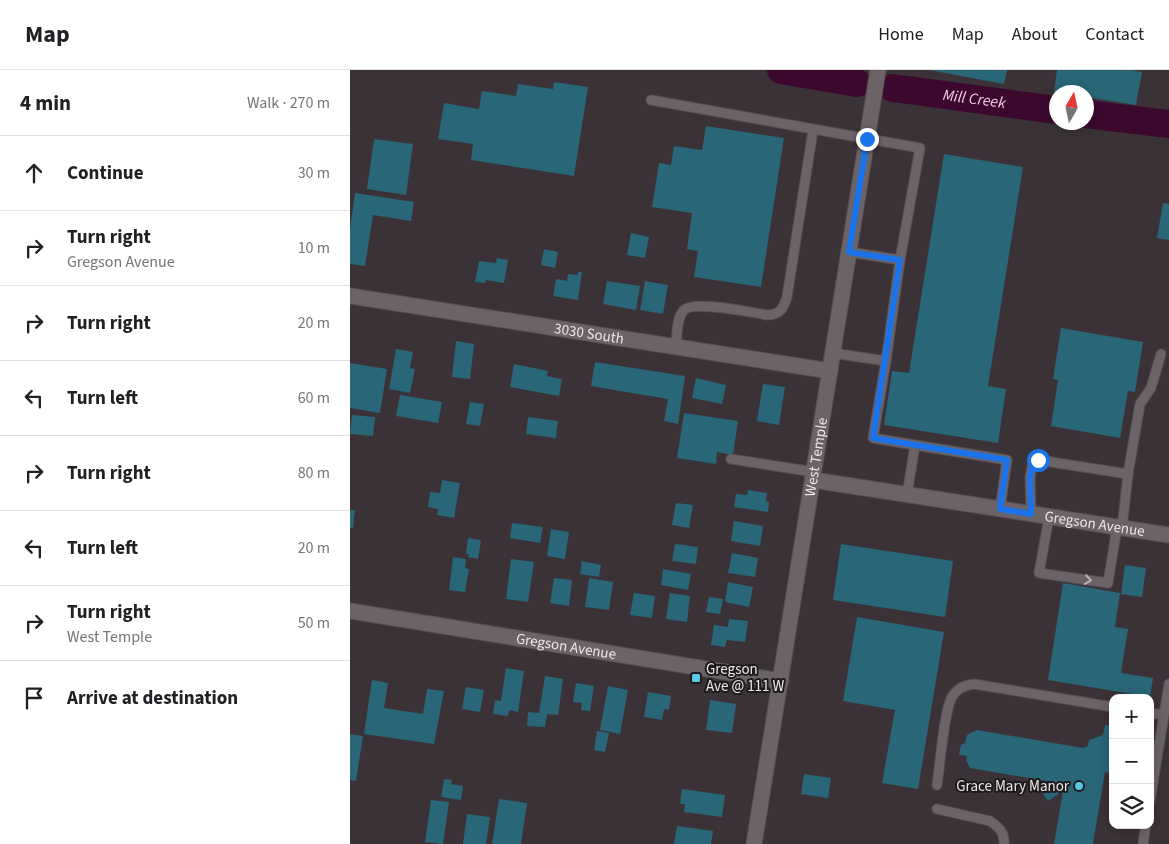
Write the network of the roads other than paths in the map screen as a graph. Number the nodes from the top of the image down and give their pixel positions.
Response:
1 (878, 70) edge
2 (651, 100) dead end
3 (813, 130) junction
4 (867, 139) junction
5 (849, 252) junction
6 (900, 260) junction
7 (350, 296) edge
8 (676, 348) junction
9 (833, 353) junction
10 (1161, 354) dead end
11 (886, 361) junction
12 (830, 372) junction
13 (915, 445) junction
14 (731, 460) dead end
15 (1128, 474) junction
16 (814, 476) junction
17 (908, 495) junction
18 (1000, 509) junction
19 (1031, 514) junction
20 (1049, 517) junction
21 (1120, 528) junction
22 (1169, 533) edge
23 (350, 611) edge
24 (780, 681) junction
25 (1169, 684) edge
26 (1109, 705) edge
27 (1154, 713) edge
28 (1164, 715) junction
29 (937, 784) dead end
30 (1153, 784) edge
31 (937, 809) dead end
32 (1145, 829) edge
33 (754, 844) edge
34 (1004, 844) edge
35 (1143, 844) edge

1 - 4 street, West Temple
2 - 3 lane
3 - 4 lane
3 - 8 lane
4 - 5 street, West Temple
4 - 6 lane
5 - 6 lane
5 - 9 street, West Temple
6 - 11 lane
7 - 8 street, 3030 South
8 - 12 street, 3030 South
9 - 11 lane
9 - 12 street, West Temple
10 - 15 lane
11 - 13 lane
12 - 16 street, West Temple
13 - 17 lane
13 - 18 lane
14 - 16 lane
15 - 19 lane
15 - 21 lane
16 - 17 street, Gregson Avenue
16 - 24 street, West Temple
17 - 18 street, Gregson Avenue
18 - 19 street, Gregson Avenue
19 - 20 street, Gregson Avenue
20 - 21 street, Gregson Avenue
20 -> 21 lane
21 - 22 street, Gregson Avenue
23 - 24 street, Gregson Avenue
24 - 33 street, West Temple
25 - 28 lane
26 - 29 lane
27 - 28 lane
28 - 30 lane
31 - 34 lane
32 - 35 lane

